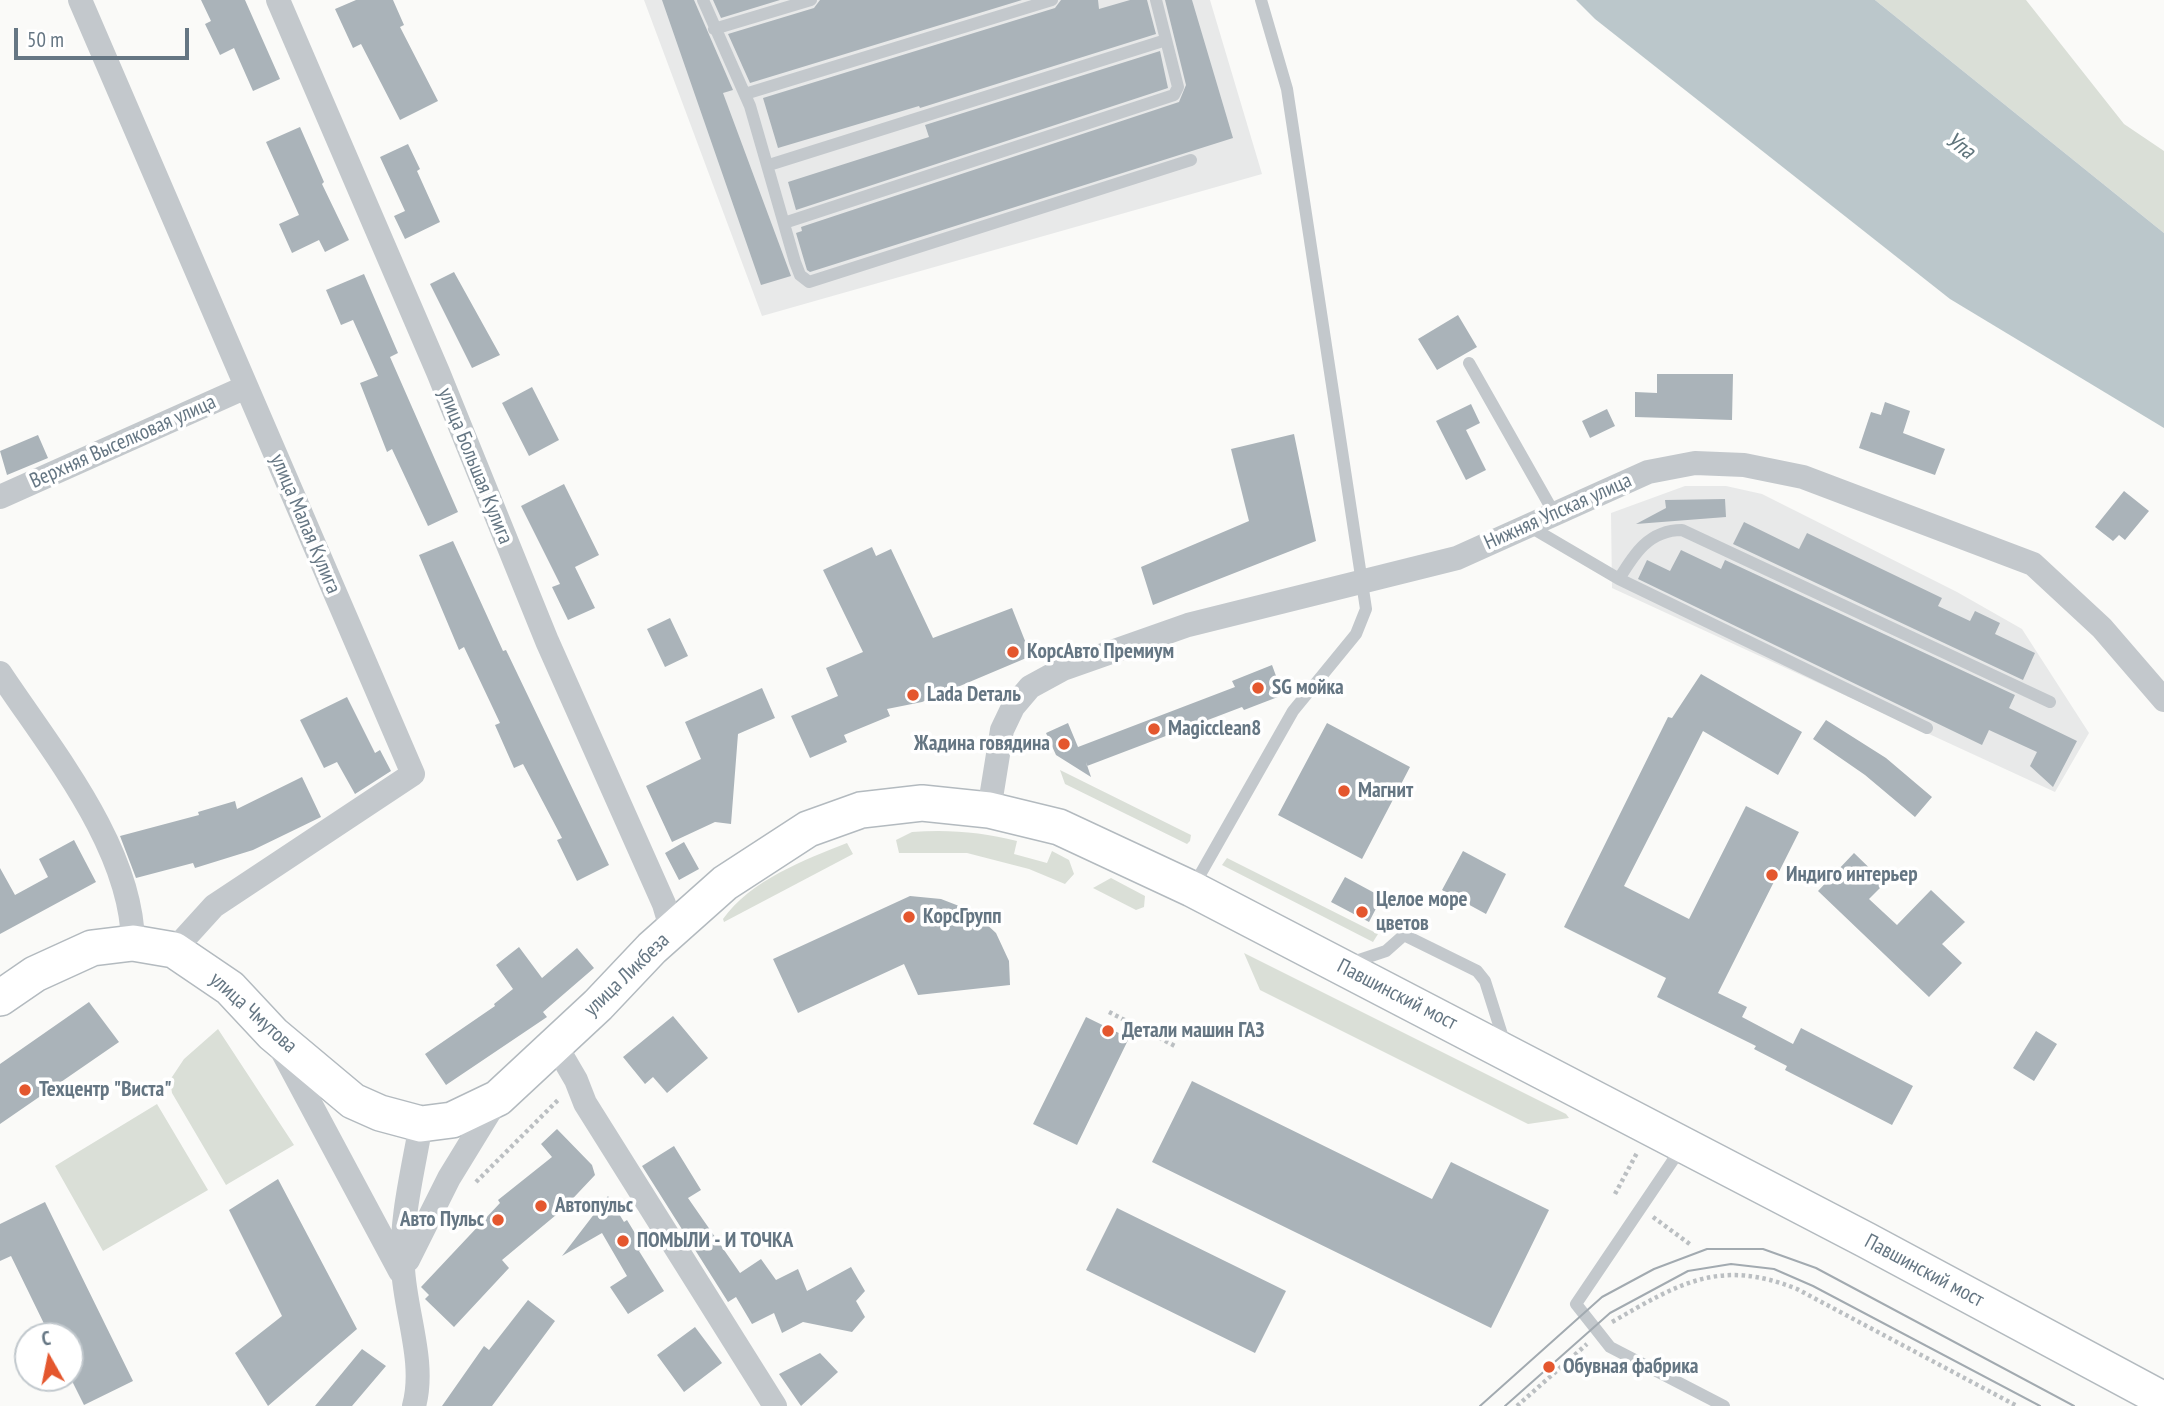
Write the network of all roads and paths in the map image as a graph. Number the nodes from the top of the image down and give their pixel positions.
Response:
1 (80, 0) edge
2 (278, 0) edge
3 (703, 0) edge
4 (811, 0) edge
5 (1052, 0) edge
6 (1156, 0) edge
7 (1261, 0) edge
8 (714, 29) junction
9 (1166, 40) junction
10 (745, 94) junction
11 (1191, 160) dead end
12 (769, 165) junction
13 (784, 223) junction
14 (1469, 363) dead end
15 (246, 387) junction
16 (0, 497) edge
17 (1555, 513) junction
18 (1527, 525) junction
19 (1619, 579) junction
20 (1363, 582) junction
21 (0, 673) edge
22 (2164, 700) edge
23 (2050, 702) dead end
24 (1927, 728) dead end
25 (989, 810) junction
26 (1109, 849) joint
27 (1192, 889) junction
28 (671, 931) junction
29 (133, 943) junction
30 (174, 950) junction
31 (1341, 967) junction
32 (0, 998) edge
33 (1109, 1012) dead end
34 (273, 1034) junction
35 (555, 1044) junction
36 (1175, 1046) dead end
37 (1507, 1052) junction
38 (564, 1093) dead end
39 (498, 1098) junction
40 (421, 1124) junction
41 (1683, 1146) junction
42 (468, 1190) dead end
43 (1641, 1208) junction
44 (1691, 1244) dead end
45 (404, 1278) junction
46 (1598, 1334) junction
47 (2164, 1400) edge
48 (414, 1406) edge
49 (775, 1406) edge
50 (1517, 1406) edge
51 (1724, 1406) edge
52 (2017, 1406) edge

1 - 15 street, улица Малая Кулига
2 - 28 street, улица Большая Кулига
3 - 8 lane
4 - 8 lane
5 - 10 lane
6 - 9 lane
7 - 20 lane
8 - 10 lane
9 - 12 lane
9 - 13 lane
10 - 12 lane
11 - 13 lane
12 - 13 lane
14 - 17 lane
15 - 16 street, Верхняя Выселковая улица
15 - 30 street, улица Малая Кулига
17 - 18 street, Нижняя Упская улица
17 - 22 street, Нижняя Упская улица
18 - 19 lane
18 - 20 street, Нижняя Упская улица
19 - 23 lane
19 - 24 lane
20 - 25 street, Нижняя Упская улица
20 - 27 lane
21 - 29 street
25 - 26 main road, улица Ликбеза
25 - 28 main road, улица Ликбеза
26 - 27 main road, Павшинский мост
27 - 31 main road, Павшинский мост
28 - 35 main road, улица Ликбеза
29 - 30 main road, улица Чмутова
29 - 32 main road, улица Чмутова
30 - 34 main road, улица Чмутова
31 - 37 main road, Павшинский мост
31 - 37 lane
33 - 36 path
34 - 40 main road, улица Чмутова
34 - 45 street
35 - 39 main road, улица Ликбеза
35 - 49 street
37 - 41 main road, Павшинский мост
38 - 42 path
39 - 40 main road, улица Ликбеза
39 - 45 street
40 - 45 street
41 - 43 lane
41 - 47 main road, Павшинский мост
43 - 44 path
43 - 46 lane
45 - 48 street
46 - 50 path
46 - 51 lane
46 - 52 path

